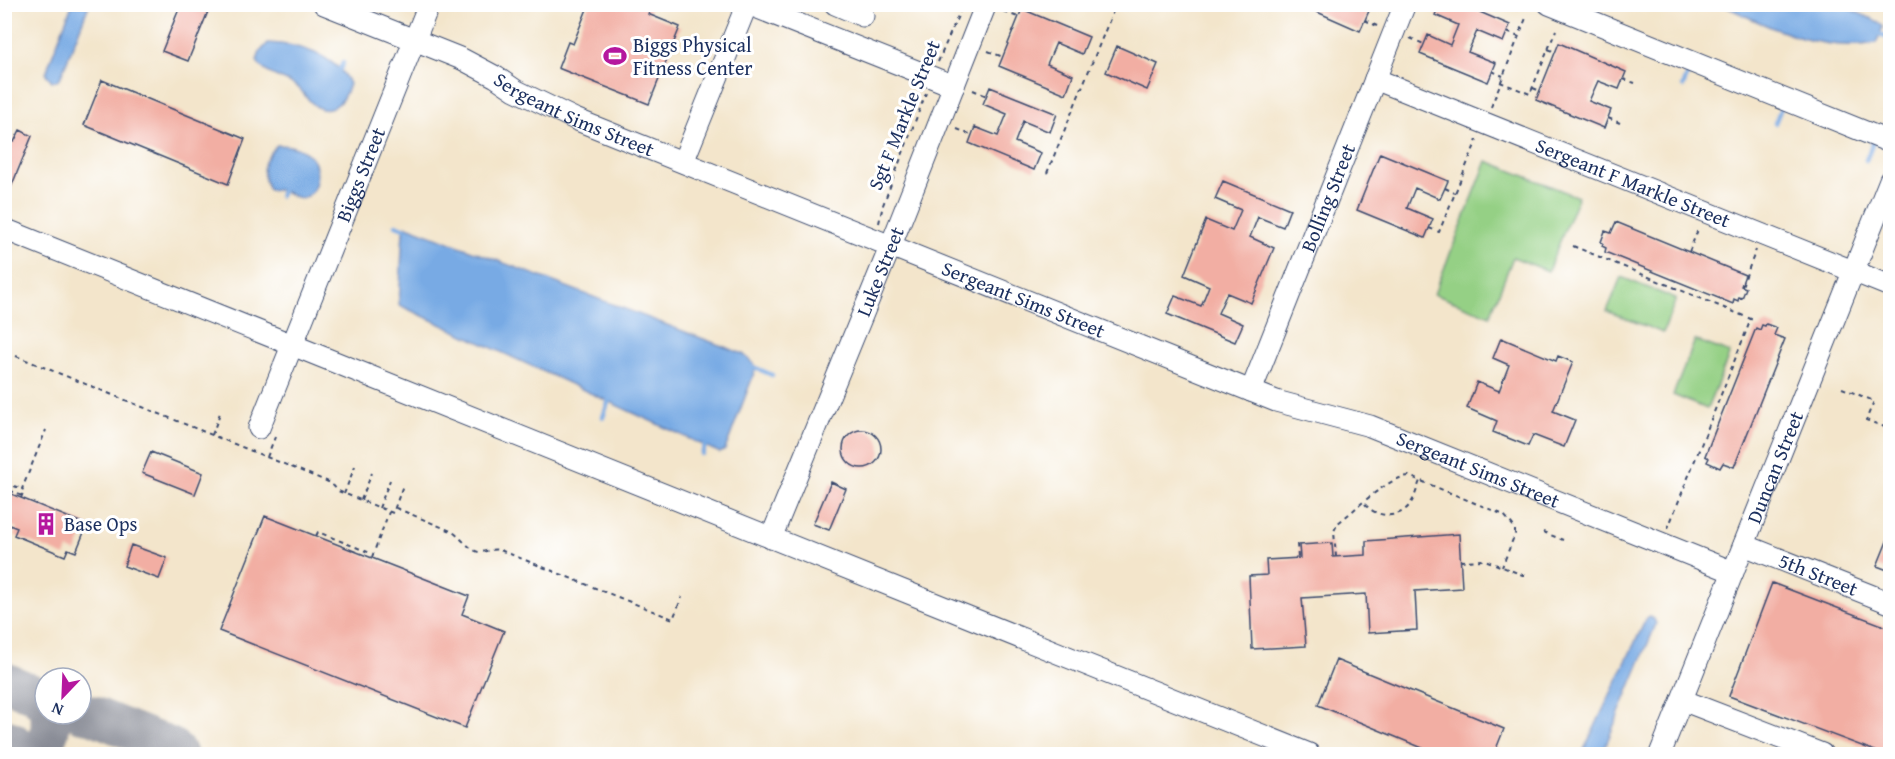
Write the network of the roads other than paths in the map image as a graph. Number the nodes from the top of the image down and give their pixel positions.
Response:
1 (324, 4) edge
2 (429, 4) edge
3 (748, 4) edge
4 (835, 4) edge
5 (1405, 4) edge
6 (1549, 4) edge
7 (995, 8) edge
8 (863, 16) dead end
9 (415, 40) junction
10 (1375, 79) junction
11 (963, 88) junction
12 (1890, 142) edge
13 (683, 162) junction
14 (1890, 180) edge
15 (4, 230) edge
16 (882, 241) junction
17 (1854, 271) junction
18 (1890, 286) edge
19 (293, 345) junction
20 (1251, 391) junction
21 (267, 431) road end
22 (771, 538) junction
23 (1744, 545) junction
24 (1733, 572) junction
25 (1890, 603) edge
26 (1682, 700) junction
27 (1309, 754) edge
28 (1660, 754) edge
29 (1822, 754) edge

1 - 9 street, Sergeant Sims Street
2 - 9 street, Biggs Street
3 - 11 street
3 - 13 street
4 - 8 street
5 - 10 street, Bolling Street
6 - 12 street
7 - 11 street, Luke Street
9 - 13 street, Sergeant Sims Street
9 - 19 street, Biggs Street
10 - 17 street, Sergeant F Markle Street
10 - 20 street, Bolling Street
11 - 16 street, Luke Street
13 - 16 street, Sergeant Sims Street
14 - 17 street, Duncan Street
15 - 19 street
16 - 20 street, Sergeant Sims Street
16 - 22 street, Luke Street
17 - 18 street, Sergeant F Markle Street
17 - 23 street, Duncan Street
19 - 21 street, Biggs Street
19 - 22 street
20 - 24 street, Sergeant Sims Street
22 - 27 street
23 - 24 street, Duncan Street
23 - 25 street, 5th Street
24 - 26 street, Duncan Street
26 - 28 street, Duncan Street
26 - 29 street

